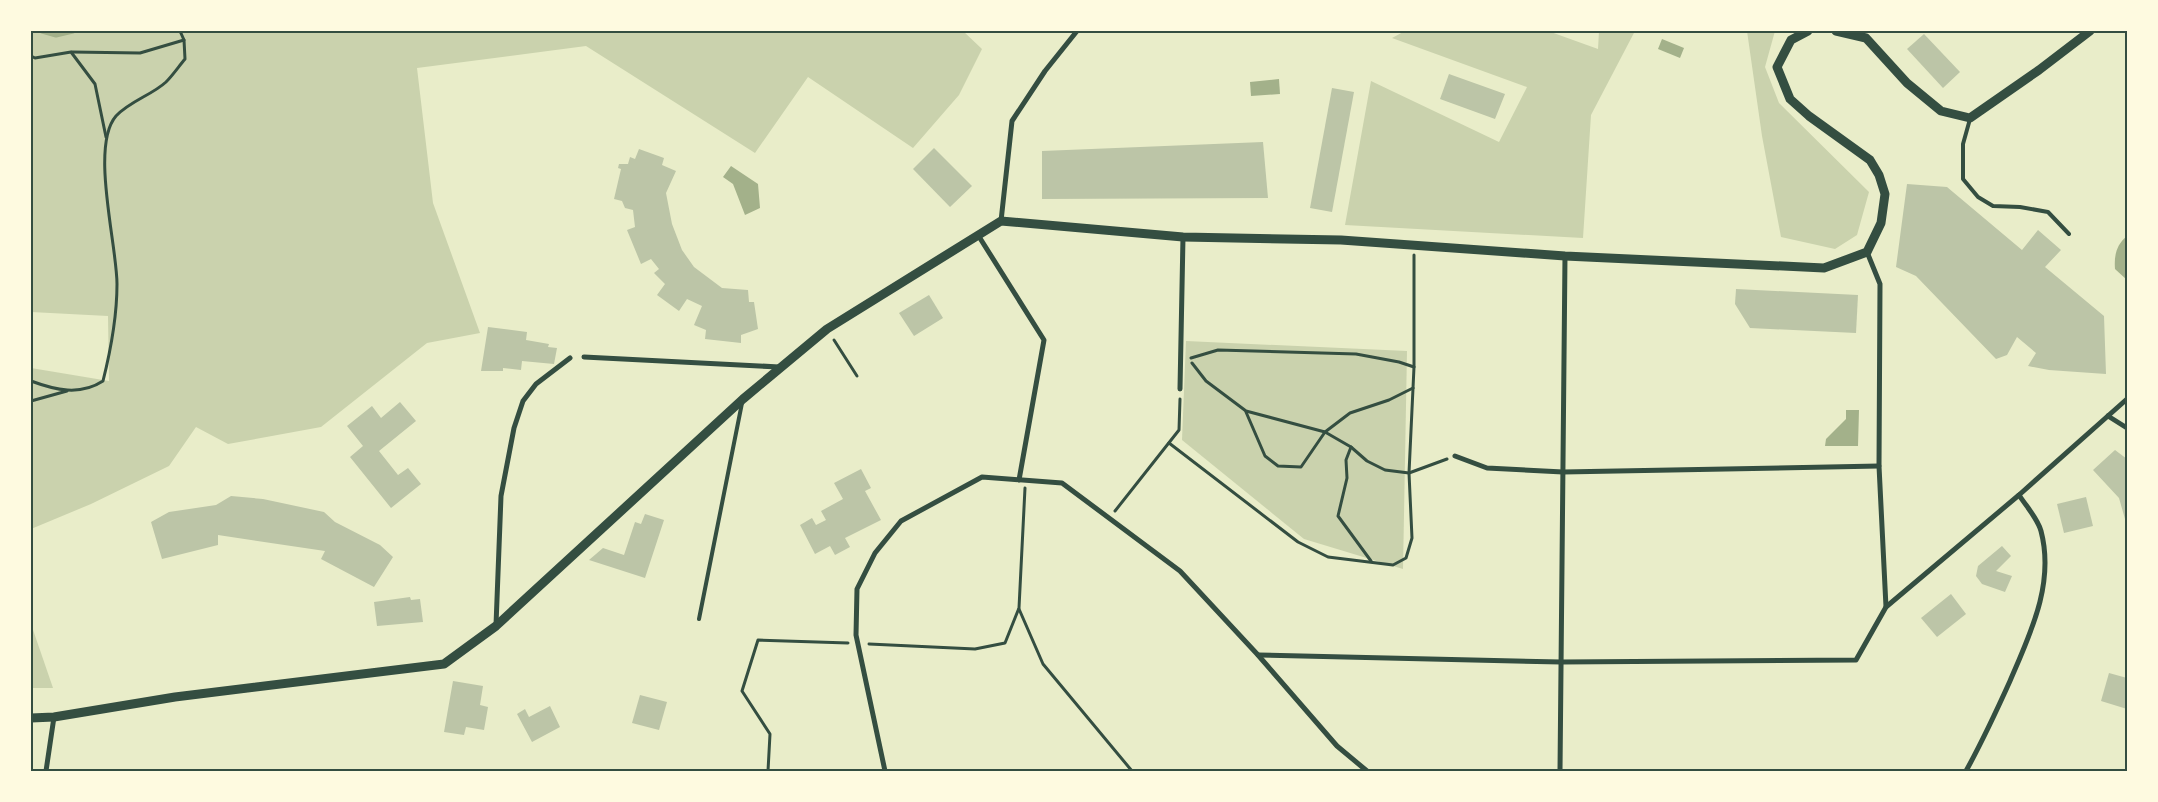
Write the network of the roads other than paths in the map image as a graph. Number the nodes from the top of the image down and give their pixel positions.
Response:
1 (1077, 31) edge
2 (1808, 31) edge
3 (1836, 31) edge
4 (2090, 31) edge
5 (1789, 36) edge
6 (1970, 118) junction
7 (1001, 221) junction
8 (2069, 234) dead end
9 (978, 235) junction
10 (1183, 237) junction
11 (1867, 252) junction
12 (1564, 256) junction
13 (570, 358) dead end
14 (584, 358) dead end
15 (779, 367) junction
16 (1180, 389) road end
17 (742, 398) junction
18 (2127, 399) edge
19 (2108, 416) junction
20 (2127, 428) edge
21 (1454, 456) road end
22 (1879, 466) junction
23 (1563, 472) junction
24 (1022, 480) junction
25 (2019, 496) junction
26 (1886, 607) junction
27 (699, 619) dead end
28 (496, 626) junction
29 (1258, 655) junction
30 (1561, 662) junction
31 (54, 717) junction
32 (31, 718) edge
33 (46, 771) edge
34 (885, 771) edge
35 (1367, 771) edge
36 (1560, 771) edge
37 (1966, 771) edge

1 - 7 street
2 - 5 street
3 - 6 street
4 - 6 street
5 - 11 street
6 - 8 lane
7 - 9 street
7 - 10 street
9 - 15 street
9 - 24 street
10 - 12 street
10 - 16 street
11 - 12 street
11 - 22 street
12 - 23 street
13 - 28 street
14 - 15 street
15 - 17 street
17 - 27 lane
17 - 28 street
18 - 19 street
19 - 20 street
19 - 25 street
21 - 23 street
22 - 23 street
22 - 26 street
23 - 30 street
24 - 29 street
24 - 34 street
25 - 26 street
25 - 37 street
26 - 30 street
28 - 31 street
29 - 30 street
29 - 35 street
30 - 36 street
31 - 32 street
31 - 33 street

